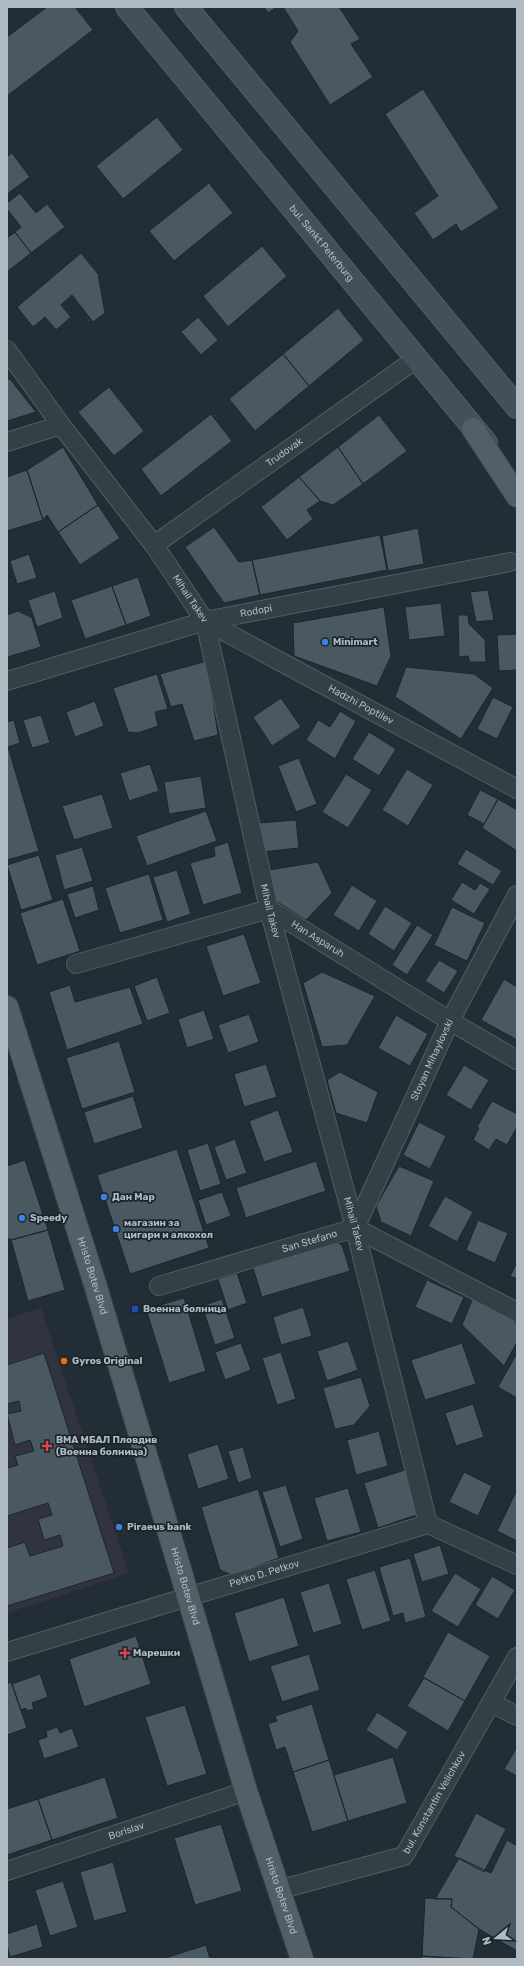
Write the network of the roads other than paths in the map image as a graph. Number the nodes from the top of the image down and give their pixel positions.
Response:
1 (126, 7) edge
2 (186, 7) edge
3 (7, 350) edge
4 (416, 359) junction
5 (517, 407) edge
6 (61, 425) junction
7 (473, 429) junction
8 (7, 442) edge
9 (517, 479) edge
10 (517, 496) edge
11 (154, 545) junction
12 (510, 562) dead end
13 (205, 621) junction
14 (7, 681) edge
15 (517, 790) edge
16 (517, 895) edge
17 (269, 909) junction
18 (76, 964) dead end
19 (7, 1007) edge
20 (450, 1021) junction
21 (517, 1060) edge
22 (355, 1228) junction
23 (159, 1286) dead end
24 (517, 1312) edge
25 (428, 1524) junction
26 (517, 1565) edge
27 (188, 1598) junction
28 (7, 1652) edge
29 (517, 1657) edge
30 (492, 1703) junction
31 (517, 1716) edge
32 (246, 1791) junction
33 (7, 1871) edge
34 (278, 1890) junction
35 (302, 1959) edge

1 - 4 main road, bul. Sankt Peterburg
2 - 5 main road
3 - 6 street, Mihail Takev
4 - 7 main road, bul. Sankt Peterburg
4 - 11 street, Trudovak
6 - 8 street
6 - 11 street, Mihail Takev
7 - 9 main road, bul. Sankt Peterburg
7 - 10 main road
11 - 13 street, Mihail Takev
12 - 13 street, Rodopi
13 - 14 street, Rodopi
13 - 15 street, Hadzhi Poptilev
13 - 17 street, Mihail Takev
16 - 20 street, Stoyan Mihaylovski
17 - 18 street
17 - 20 street, Han Asparuh
17 - 22 street, Mihail Takev
19 - 27 main road, Hristo Botev Blvd
20 - 21 street, Han Asparuh
20 - 22 street, Stoyan Mihaylovski
22 - 23 street, San Stefano
22 - 24 street
22 - 25 street, Mihail Takev
25 - 26 street
25 - 27 street, Petko D. Petkov
27 - 28 street, Petko D. Petkov
27 - 32 main road, Hristo Botev Blvd
29 - 30 street, bul. Konstantin Velichkov
30 - 31 street
30 - 34 street, bul. Konstantin Velichkov
32 - 33 street, Borislav
32 - 34 main road, Hristo Botev Blvd
34 - 35 main road, Hristo Botev Blvd

